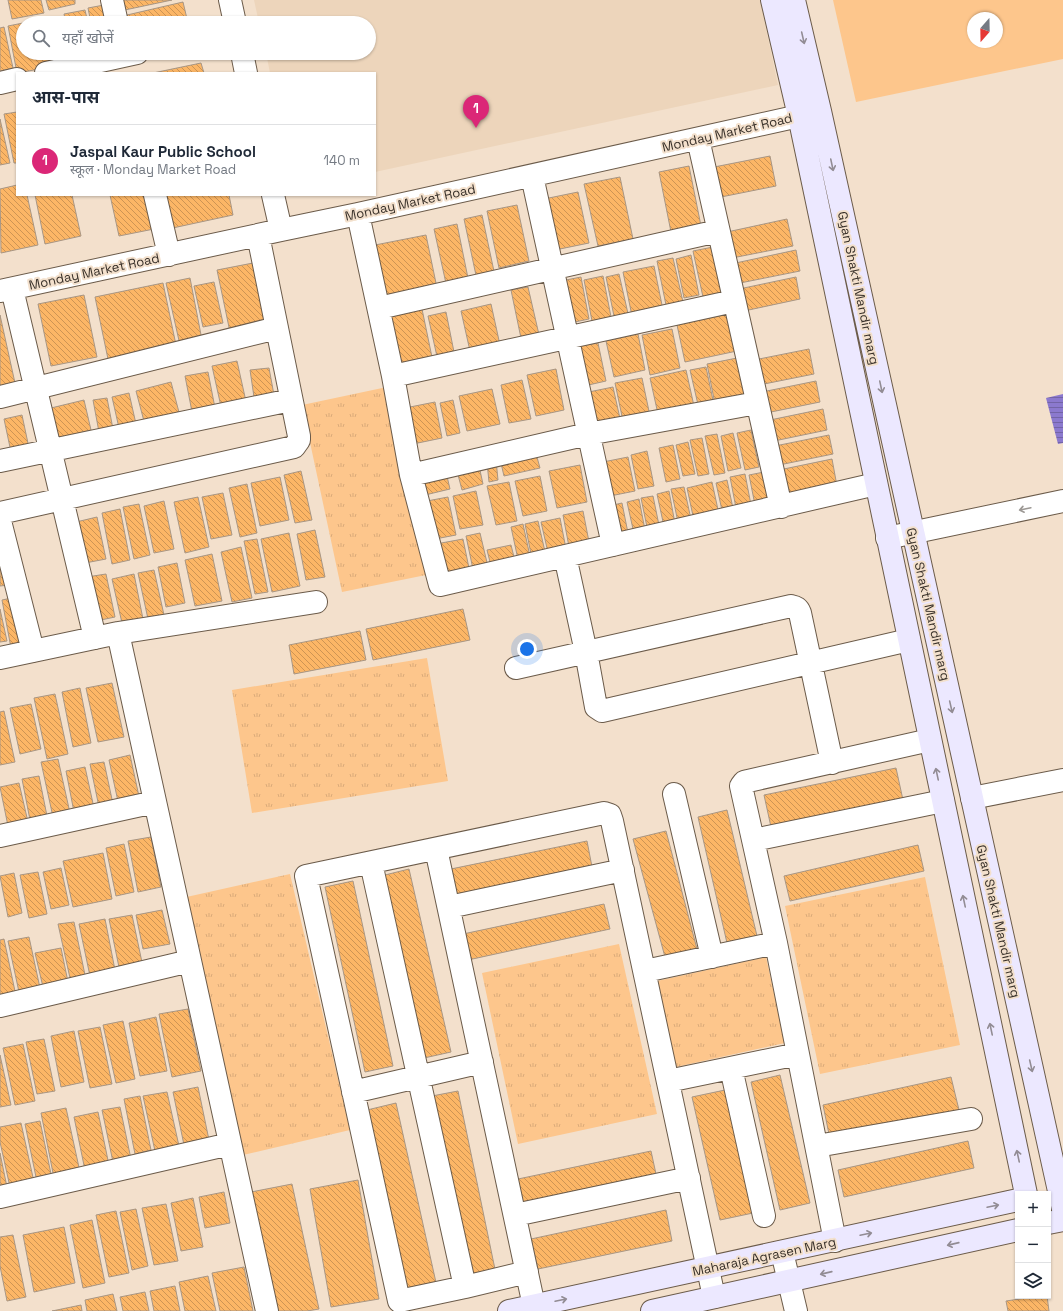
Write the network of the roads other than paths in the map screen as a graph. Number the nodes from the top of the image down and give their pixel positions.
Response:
1 (112, 0) edge
2 (230, 0) edge
3 (772, 0) edge
4 (794, 0) edge
5 (115, 16) edge
6 (233, 16) edge
7 (122, 60) edge
8 (243, 60) edge
9 (52, 72) edge
10 (246, 72) edge
11 (16, 79) edge
12 (0, 83) edge
13 (820, 111) junction
14 (799, 116) junction
15 (698, 139) junction
16 (532, 176) junction
17 (155, 196) edge
18 (273, 196) edge
19 (358, 214) junction
20 (281, 230) junction
21 (718, 231) junction
22 (258, 235) junction
23 (168, 255) junction
24 (552, 269) junction
25 (6, 290) edge
26 (734, 301) junction
27 (378, 308) junction
28 (277, 328) junction
29 (567, 338) junction
30 (393, 376) junction
31 (36, 389) junction
32 (0, 397) edge
33 (291, 400) junction
34 (757, 404) junction
35 (588, 434) junction
36 (51, 451) junction
37 (0, 462) edge
38 (411, 475) junction
39 (876, 484) junction
40 (62, 499) junction
41 (1063, 501) edge
42 (781, 507) junction
43 (0, 513) edge
44 (0, 521) edge
45 (913, 532) junction
46 (887, 538) junction
47 (613, 545) junction
48 (565, 556) junction
49 (316, 602) dead end
50 (118, 633) junction
51 (95, 638) junction
52 (909, 640) junction
53 (33, 651) junction
54 (586, 652) junction
55 (0, 658) edge
56 (811, 663) junction
57 (516, 668) dead end
58 (930, 740) junction
59 (832, 762) junction
60 (1063, 780) edge
61 (674, 794) dead end
62 (972, 798) junction
63 (943, 801) junction
64 (155, 802) junction
65 (0, 836) edge
66 (754, 840) junction
67 (436, 849) junction
68 (371, 863) junction
69 (623, 870) junction
70 (449, 907) junction
71 (776, 942) junction
72 (712, 957) junction
73 (190, 961) junction
74 (644, 971) junction
75 (0, 1006) edge
76 (798, 1054) junction
77 (482, 1062) junction
78 (731, 1068) junction
79 (418, 1077) junction
80 (668, 1081) junction
81 (353, 1092) junction
82 (971, 1119) dead end
83 (230, 1144) junction
84 (817, 1146) junction
85 (688, 1178) junction
86 (1025, 1191) edge
87 (1058, 1196) edge
88 (0, 1197) edge
89 (1015, 1201) edge
90 (515, 1215) junction
91 (764, 1216) dead end
92 (1063, 1220) edge
93 (1051, 1222) edge
94 (1015, 1231) edge
95 (835, 1241) junction
96 (782, 1252) junction
97 (708, 1268) junction
98 (527, 1272) junction
99 (789, 1281) junction
100 (465, 1287) junction
101 (714, 1298) junction
102 (534, 1306) junction
103 (267, 1311) edge
104 (509, 1311) edge
105 (652, 1311) edge
106 (796, 1311) edge

1 - 5 street
2 - 6 street
3 - 14 street, Gyan Shakti Mandir marg
4 -> 13 street, Gyan Shakti Mandir marg
7 - 9 street
8 - 10 street
11 - 12 street
13 - 14 street, Monday Market Road
13 -> 45 street, Gyan Shakti Mandir marg
14 - 15 street, Monday Market Road
14 - 39 street, Gyan Shakti Mandir marg
15 - 16 street, Monday Market Road
15 - 21 street
16 - 19 street, Monday Market Road
16 - 24 street
17 - 23 street
18 - 20 street
19 - 20 street, Monday Market Road
19 - 27 street
20 - 22 street, Monday Market Road
21 - 24 street
21 - 26 street
22 - 23 street, Monday Market Road
22 - 28 street
23 - 25 street, Monday Market Road
24 - 27 street
24 - 29 street
25 - 31 street
26 - 29 street
26 - 34 street
27 - 30 street
28 - 31 street
28 - 33 street
29 - 30 street
29 - 35 street
30 - 38 street
31 - 32 street
31 - 36 street
33 - 36 street
33 - 40 street
34 - 35 street
34 - 42 street
35 - 38 street
35 - 47 street
36 - 37 street
36 - 40 street
38 - 48 street
39 - 42 street
39 - 46 street, Gyan Shakti Mandir marg
40 - 43 street
40 - 51 street
41 -> 45 street
42 - 47 street
44 - 53 street
45 - 46 street
45 -> 62 street, Gyan Shakti Mandir marg
46 - 52 street, Gyan Shakti Mandir marg
47 - 48 street
48 - 54 street
49 - 50 street
50 - 51 street
50 - 64 street
51 - 53 street
52 - 56 street
52 - 58 street, Gyan Shakti Mandir marg
53 - 55 street
54 - 56 street
54 - 56 street
54 - 57 street
56 - 59 street
58 - 59 street
63 -> 58 street, Gyan Shakti Mandir marg
59 - 66 street
60 - 62 street
61 - 72 street
62 -> 87 street, Gyan Shakti Mandir marg
63 - 66 street
86 -> 63 street, Gyan Shakti Mandir marg
64 - 65 street
64 - 73 street
66 - 71 street
67 - 68 street
67 - 69 street
67 - 70 street
68 - 79 street
68 - 81 street
69 - 70 street
69 - 74 street
70 - 77 street
71 - 72 street
71 - 76 street
72 - 74 street
73 - 75 street
73 - 83 street
74 - 80 street
76 - 78 street
76 - 84 street
77 - 79 street
77 - 90 street
78 - 80 street
78 - 91 street
79 - 81 street
79 - 100 street
80 - 85 street
81 - 100 street
82 - 84 street
83 - 88 street
83 - 103 street
84 - 95 street
85 - 90 street
85 - 97 street
95 -> 89 street, Maharaja Agrasen Marg
90 - 98 street
92 - 93 street
94 -> 99 street
95 - 96 street, Maharaja Agrasen Marg
96 - 97 street, Maharaja Agrasen Marg
96 - 99 street
97 - 101 street
102 -> 97 street, Maharaja Agrasen Marg
98 - 100 street
98 - 102 street
99 - 101 street
99 - 106 street
101 - 105 street
102 - 104 street, Maharaja Agrasen Marg

